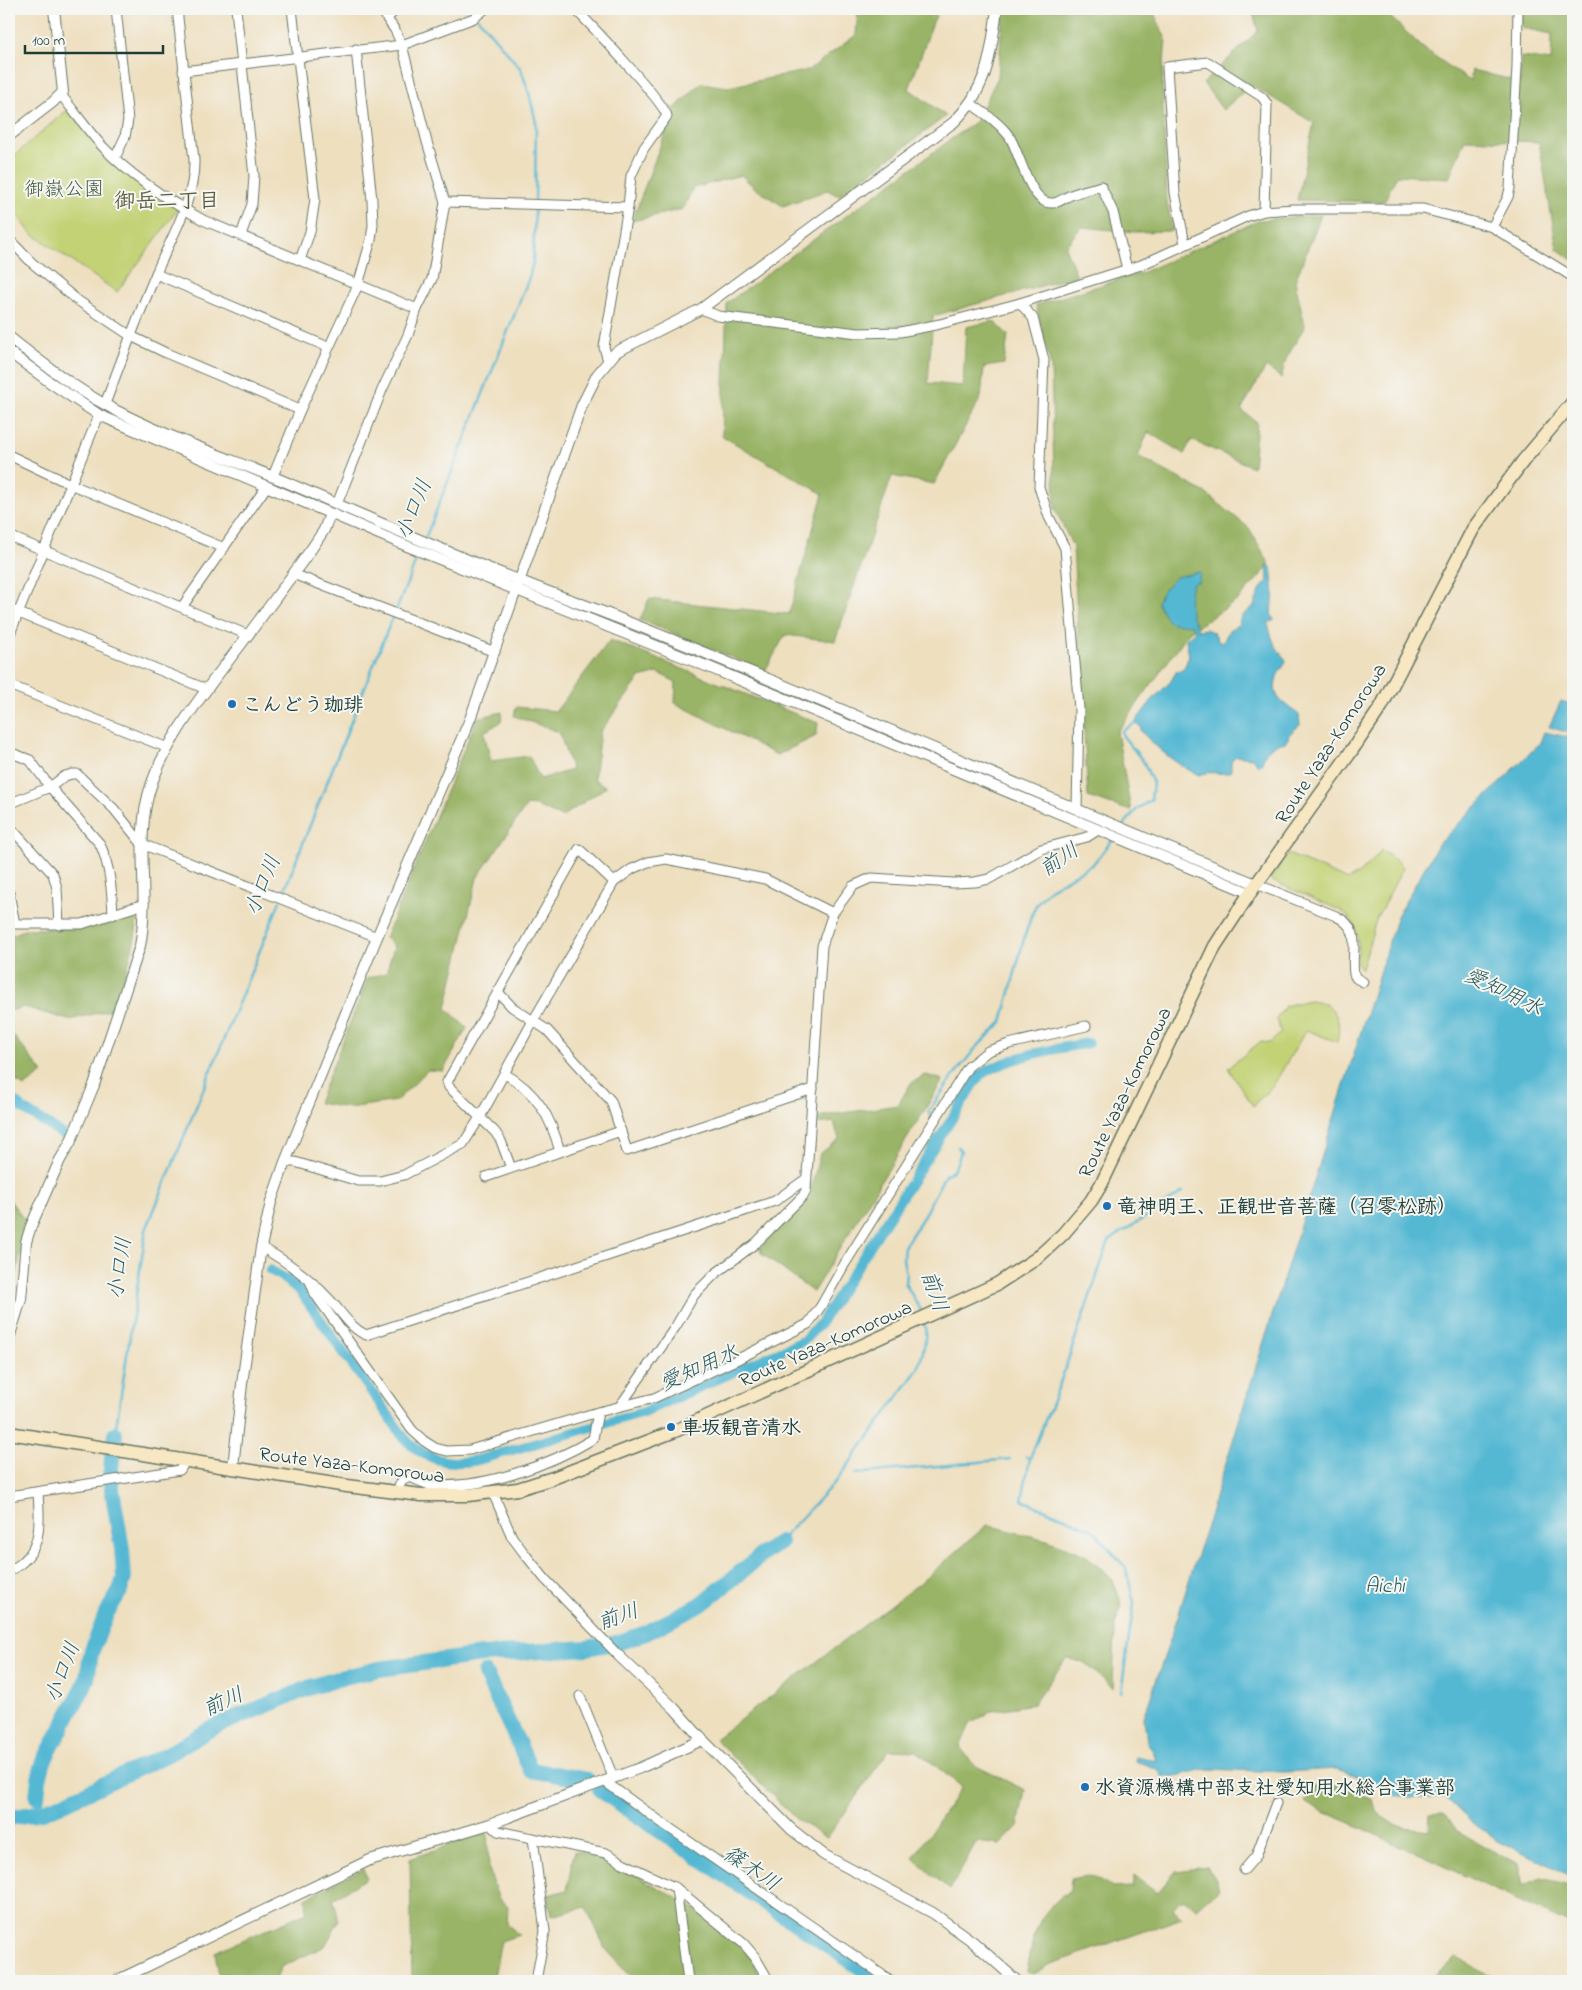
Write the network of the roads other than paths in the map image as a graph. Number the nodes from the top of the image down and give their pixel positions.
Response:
1 (54, 9) edge
2 (116, 9) edge
3 (177, 9) edge
4 (236, 9) edge
5 (292, 9) edge
6 (380, 9) edge
7 (397, 9) edge
8 (575, 9) edge
9 (997, 9) edge
10 (1518, 9) edge
11 (480, 14) edge
12 (387, 18) junction
13 (402, 44) junction
14 (356, 49) junction
15 (298, 57) junction
16 (241, 64) junction
17 (183, 70) junction
18 (61, 95) junction
19 (970, 103) junction
20 (9, 136) edge
21 (115, 158) junction
22 (445, 202) junction
23 (628, 207) junction
24 (185, 210) junction
25 (1264, 211) junction
26 (1492, 227) junction
27 (241, 235) junction
28 (9, 239) edge
29 (1185, 244) junction
30 (300, 260) junction
31 (1127, 269) junction
32 (156, 274) junction
33 (1573, 277) edge
34 (358, 285) junction
35 (1020, 303) junction
36 (701, 309) junction
37 (417, 310) junction
38 (131, 336) junction
39 (9, 337) edge
40 (328, 347) junction
41 (9, 352) edge
42 (608, 361) junction
43 (1573, 402) edge
44 (104, 404) junction
45 (300, 410) junction
46 (99, 415) junction
47 (9, 454) edge
48 (270, 481) junction
49 (70, 484) junction
50 (337, 504) junction
51 (330, 514) junction
52 (9, 536) edge
53 (410, 542) junction
54 (224, 548) junction
55 (43, 550) junction
56 (293, 574) junction
57 (517, 586) junction
58 (182, 607) junction
59 (9, 609) edge
60 (18, 613) junction
61 (248, 635) junction
62 (9, 636) edge
63 (495, 652) junction
64 (9, 685) edge
65 (206, 689) junction
66 (168, 748) junction
67 (9, 752) edge
68 (50, 787) junction
69 (9, 804) edge
70 (1078, 809) junction
71 (9, 826) edge
72 (1098, 830) junction
73 (142, 844) junction
74 (614, 882) junction
75 (1253, 889) junction
76 (9, 892) edge
77 (144, 904) junction
78 (833, 913) junction
79 (113, 915) junction
80 (60, 925) junction
81 (377, 937) junction
82 (1363, 982) dead end
83 (498, 992) junction
84 (532, 1020) junction
85 (1086, 1026) dead end
86 (505, 1074) junction
87 (813, 1089) junction
88 (479, 1119) junction
89 (621, 1131) junction
90 (560, 1152) junction
91 (285, 1162) junction
92 (511, 1168) junction
93 (486, 1177) dead end
94 (806, 1180) junction
95 (260, 1247) junction
96 (310, 1281) junction
97 (9, 1338) edge
98 (620, 1406) junction
99 (598, 1412) junction
100 (9, 1433) edge
101 (186, 1460) junction
102 (232, 1467) junction
103 (38, 1492) junction
104 (396, 1492) junction
105 (493, 1493) junction
106 (9, 1496) edge
107 (9, 1571) edge
108 (620, 1656) joint
109 (580, 1696) dead end
110 (702, 1740) junction
111 (609, 1779) junction
112 (1276, 1803) dead end
113 (490, 1824) junction
114 (533, 1838) junction
115 (1244, 1870) dead end
116 (676, 1888) junction
117 (1012, 1979) edge
118 (116, 1981) edge
119 (536, 1981) edge
120 (688, 1981) edge
121 (769, 1981) edge
122 (892, 1981) edge

1 - 18 street
2 - 21 street
3 - 17 street
4 - 16 street
5 - 15 street
6 - 12 street
7 - 12 street
8 - 23 street
9 - 19 street
10 - 26 street
11 - 13 street
12 - 13 street
13 - 14 street
13 - 22 street
14 - 15 street
14 - 34 street
15 - 16 street
15 - 30 street
16 - 17 street
16 - 27 street
17 - 24 street
18 - 20 street
18 - 21 street
19 - 31 street
19 - 36 street
21 - 24 street
22 - 23 street
22 - 37 street
23 - 42 street
24 - 27 street
24 - 32 street
25 - 26 street
25 - 29 street
25 - 29 street
26 - 33 street
27 - 30 street
28 - 38 street
29 - 31 street
30 - 34 street
31 - 35 street
32 - 38 street
32 - 40 street
34 - 37 street
34 - 40 street
35 - 36 street
35 - 70 street
36 - 42 street
37 - 50 street
38 - 44 street
38 - 45 street
39 - 44 street
40 - 45 street
41 - 46 street
42 - 57 street
43 - 75 main road, Route Yaza-Komorowa
44 - 48 street
45 - 48 street
46 - 48 street
46 - 49 street
47 - 49 street
48 - 50 street
48 - 51 street
48 - 54 street
49 - 54 street
49 - 55 street
50 - 53 street
51 - 53 street
51 - 56 street
52 - 55 street
53 - 57 street
53 - 57 street
54 - 58 street
55 - 58 street
55 - 60 street
56 - 61 street
56 - 63 street
57 - 63 street
57 - 70 street
57 - 72 street
58 - 61 street
59 - 60 street
60 - 62 street
60 - 65 street
61 - 65 street
63 - 81 street
64 - 66 street
65 - 66 street
66 - 73 street
67 - 68 street
68 - 69 street
68 - 73 street
68 - 79 street
70 - 75 street
71 - 80 street
72 - 75 street
72 - 78 street
73 - 77 street
73 - 81 street
74 - 78 street
74 - 83 street
74 - 84 street
75 - 82 street
75 - 105 main road, Route Yaza-Komorowa
76 - 80 street
77 - 79 street
77 - 97 street
78 - 87 street
79 - 80 street
81 - 91 street
83 - 84 street
83 - 88 street
84 - 86 street
84 - 89 street
85 - 98 street
86 - 88 street
86 - 90 street
87 - 89 street
87 - 94 street
88 - 91 street
88 - 92 street
89 - 90 street
90 - 92 street
91 - 95 street
92 - 93 street
94 - 96 street
94 - 98 street
95 - 96 street
95 - 102 street
96 - 99 street
98 - 99 street
99 - 104 street
100 - 101 main road, Route Yaza-Komorowa
101 - 102 main road, Route Yaza-Komorowa
101 - 103 street
102 - 104 main road, Route Yaza-Komorowa
103 - 106 street
103 - 107 street
104 - 105 main road, Route Yaza-Komorowa
105 - 108 street
108 - 110 street
109 - 111 street
110 - 111 street
110 - 117 street
111 - 113 street
111 - 122 street
112 - 115 street
113 - 114 street
113 - 118 street
114 - 116 street
114 - 119 street
116 - 120 street
116 - 121 street

